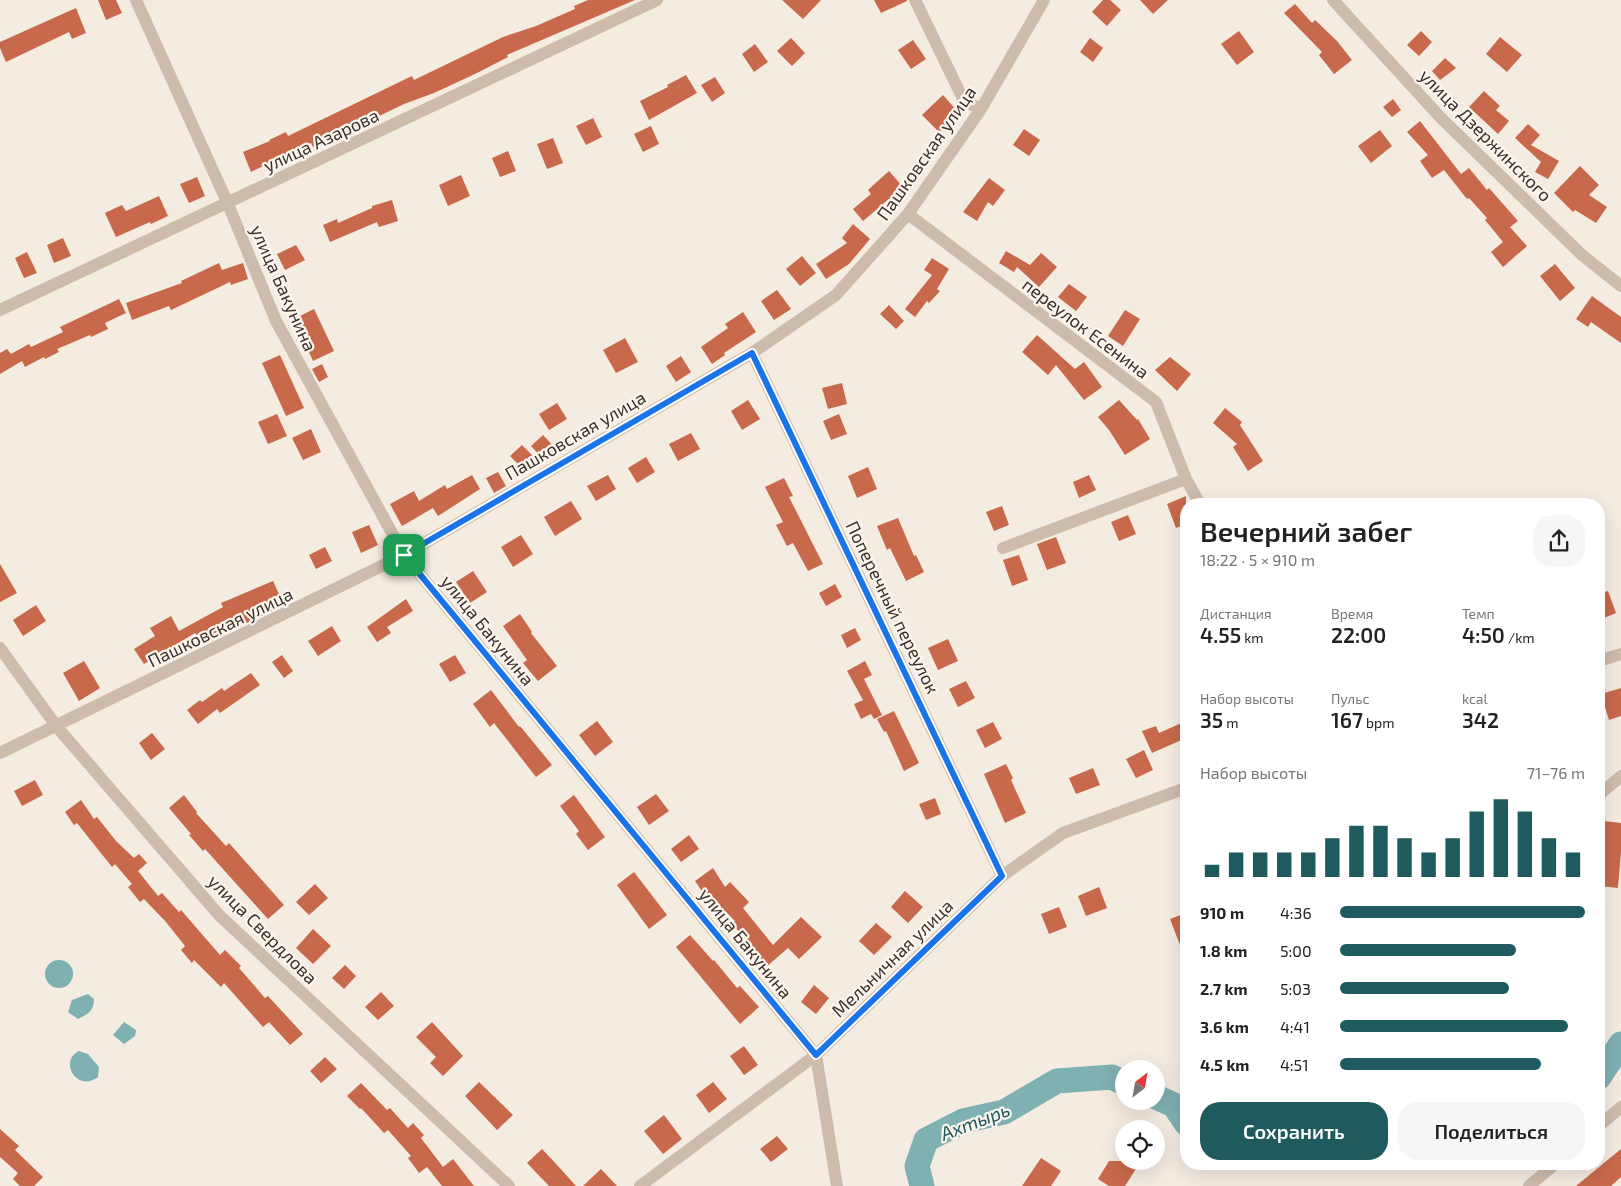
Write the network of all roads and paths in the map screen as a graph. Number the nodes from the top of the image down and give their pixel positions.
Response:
1 (136, 0) edge
2 (657, 0) edge
3 (915, 0) edge
4 (1044, 0) edge
5 (1333, 0) edge
6 (981, 108) junction
7 (228, 204) junction
8 (908, 214) junction
9 (1621, 286) edge
10 (0, 310) edge
11 (752, 353) junction
12 (1186, 479) junction
13 (1197, 498) edge
14 (1003, 548) dead end
15 (404, 555) junction
16 (0, 648) edge
17 (1621, 654) edge
18 (1605, 659) edge
19 (57, 727) junction
20 (0, 753) edge
21 (1621, 776) edge
22 (1180, 790) edge
23 (1605, 790) edge
24 (1002, 876) junction
25 (816, 1055) junction
26 (1621, 1108) edge
27 (1605, 1121) edge
28 (1548, 1170) edge
29 (510, 1186) edge
30 (640, 1186) edge
31 (838, 1186) edge
32 (1529, 1186) edge

1 - 7 street, улица Бакунина
2 - 7 street, улица Азарова
3 - 6 street
4 - 6 street, Пашковская улица
5 - 9 street, улица Дзержинского
6 - 8 street, Пашковская улица
7 - 10 street, улица Азарова
7 - 15 street, улица Бакунина
8 - 11 street, Пашковская улица
8 - 12 street, переулок Есенина
11 - 15 street, Пашковская улица
11 - 24 street, Поперечный переулок
12 - 13 street, переулок Есенина
12 - 14 street
15 - 19 street, Пашковская улица
15 - 25 street, улица Бакунина
16 - 19 street, улица Свердлова
17 - 18 street
19 - 20 street, Пашковская улица
19 - 29 street, улица Свердлова
21 - 23 street
22 - 24 street, Мельничная улица
24 - 25 street, Мельничная улица
25 - 30 street, Мельничная улица
25 - 31 street, улица Бакунина
26 - 27 street
28 - 32 street

